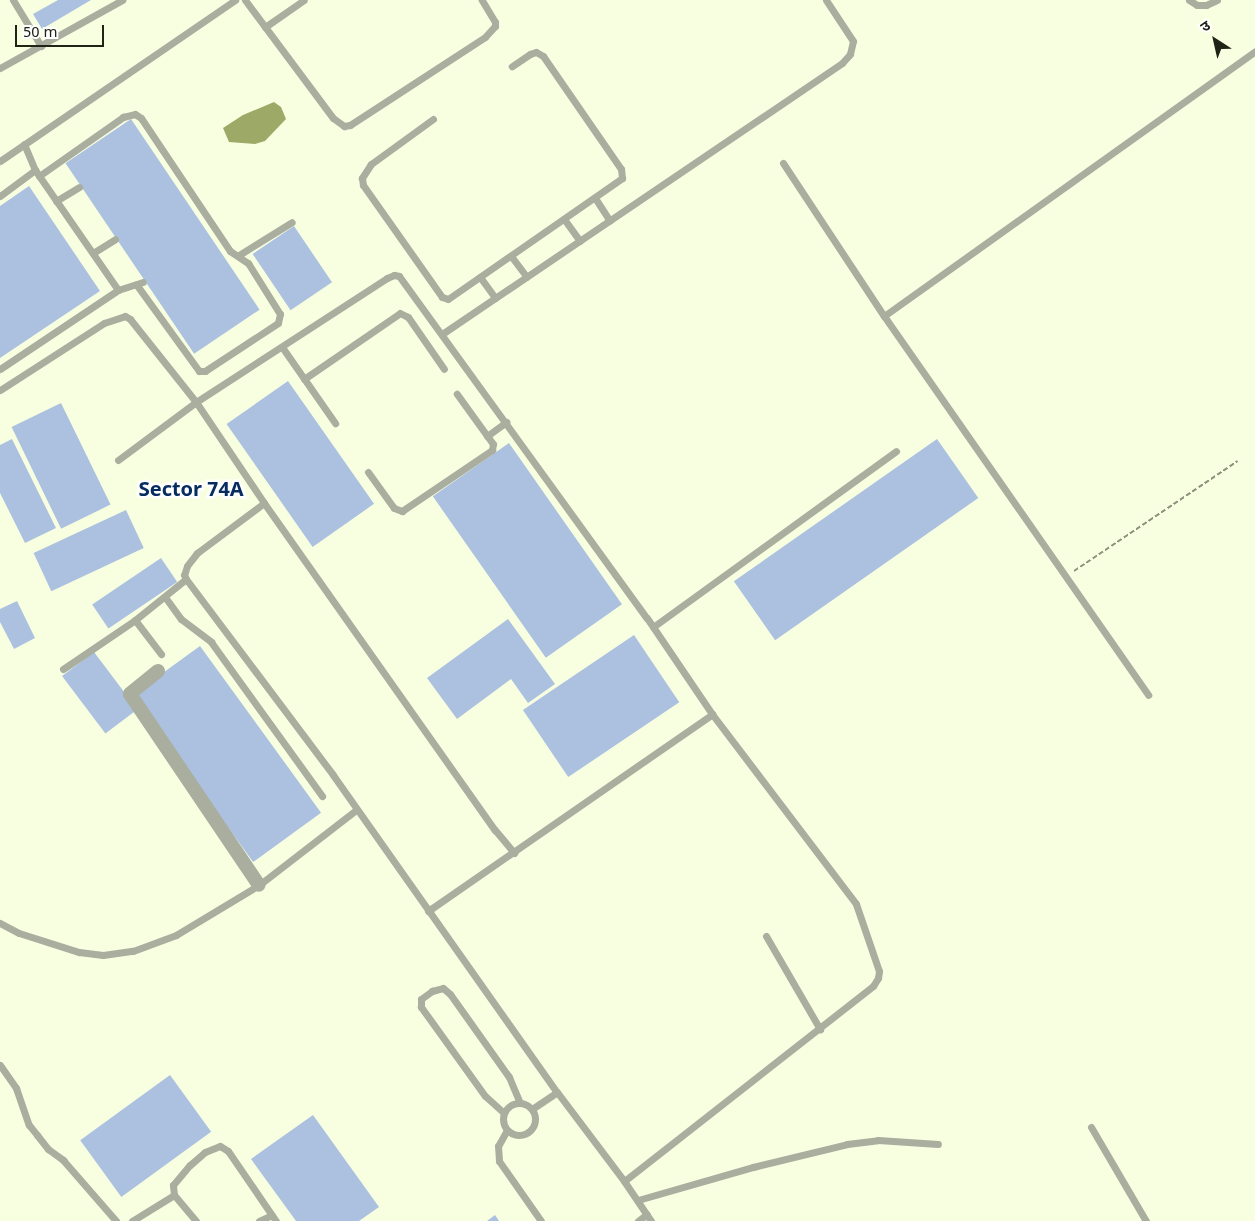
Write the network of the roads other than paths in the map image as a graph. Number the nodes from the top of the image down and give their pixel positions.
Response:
1 (13, 0) edge
2 (122, 0) edge
3 (235, 0) edge
4 (244, 0) edge
5 (304, 0) edge
6 (482, 0) edge
7 (826, 0) edge
8 (1189, 0) edge
9 (1217, 0) edge
10 (265, 27) junction
11 (41, 46) junction
12 (1255, 51) edge
13 (512, 66) dead end
14 (0, 68) edge
15 (434, 119) dead end
16 (24, 144) junction
17 (0, 161) edge
18 (783, 164) dead end
19 (37, 173) junction
20 (78, 186) dead end
21 (0, 196) edge
22 (594, 198) junction
23 (56, 201) junction
24 (564, 219) junction
25 (610, 221) junction
26 (292, 222) dead end
27 (115, 239) dead end
28 (580, 241) junction
29 (93, 254) junction
30 (239, 255) junction
31 (511, 256) junction
32 (480, 277) junction
33 (527, 277) junction
34 (118, 290) junction
35 (495, 298) junction
36 (884, 316) junction
37 (442, 334) junction
38 (282, 347) junction
39 (444, 368) dead end
40 (0, 369) edge
41 (304, 379) junction
42 (0, 390) edge
43 (457, 394) dead end
44 (196, 402) junction
45 (506, 422) junction
46 (335, 423) dead end
47 (487, 436) junction
48 (896, 451) dead end
49 (118, 460) dead end
50 (368, 472) dead end
51 (264, 503) junction
52 (186, 580) junction
53 (165, 598) junction
54 (135, 620) junction
55 (653, 627) junction
56 (161, 654) dead end
57 (62, 669) dead end
58 (158, 671) dead end
59 (1148, 695) dead end
60 (712, 714) junction
61 (322, 796) dead end
62 (356, 810) junction
63 (514, 853) junction
64 (258, 885) junction
65 (428, 911) junction
66 (0, 923) edge
67 (766, 936) dead end
68 (820, 1029) junction
69 (0, 1065) edge
70 (557, 1092) junction
71 (520, 1103) junction
72 (532, 1109) junction
73 (504, 1113) junction
74 (1091, 1126) dead end
75 (507, 1130) junction
76 (938, 1144) dead end
77 (624, 1181) junction
78 (174, 1195) junction
79 (638, 1200) junction
80 (647, 1214) junction
81 (274, 1218) edge
82 (116, 1221) edge
83 (132, 1221) edge
84 (196, 1221) edge
85 (259, 1221) edge
86 (541, 1221) edge
87 (638, 1221) edge
88 (651, 1221) edge
89 (1146, 1221) edge

1 - 11 lane
2 - 11 lane
3 - 16 lane
4 - 10 lane
5 - 10 lane
6 - 10 lane
7 - 25 lane
8 - 9 lane
11 - 14 lane
12 - 36 lane
13 - 22 lane
15 - 32 lane
16 - 17 lane
16 - 19 lane
18 - 36 lane
19 - 21 lane
19 - 23 lane
19 - 30 lane
20 - 23 lane
22 - 24 lane
22 - 25 lane
23 - 29 lane
24 - 28 lane
24 - 31 lane
25 - 28 lane
26 - 30 lane
27 - 29 lane
28 - 33 lane
29 - 34 lane
30 - 34 lane
31 - 32 lane
31 - 33 lane
32 - 35 lane
33 - 35 lane
34 - 40 lane
35 - 37 lane
36 - 59 lane
37 - 38 lane
37 - 45 lane
38 - 41 lane
38 - 44 lane
39 - 41 lane
41 - 46 lane
42 - 44 lane
43 - 47 lane
44 - 49 lane
44 - 51 lane
45 - 47 lane
45 - 55 lane
47 - 50 lane
48 - 55 lane
51 - 52 lane
51 - 63 lane
52 - 53 lane
52 - 62 lane
53 - 54 lane
53 - 61 lane
54 - 56 lane
54 - 57 lane
55 - 60 lane
58 - 64 street
60 - 63 lane
60 - 68 lane
62 - 64 lane
62 - 65 lane
63 - 65 lane
64 - 66 lane
65 - 70 lane
67 - 68 lane
68 - 77 lane
69 - 82 lane
70 - 72 lane
70 - 77 lane
71 - 72 lane
71 - 73 lane
71 - 73 lane
72 - 75 lane
73 - 75 lane
74 - 89 lane
75 - 86 lane
76 - 79 lane
77 - 79 lane
78 - 81 lane
78 - 83 lane
78 - 84 lane
79 - 80 lane
80 - 87 lane
80 - 88 lane
81 - 85 lane

